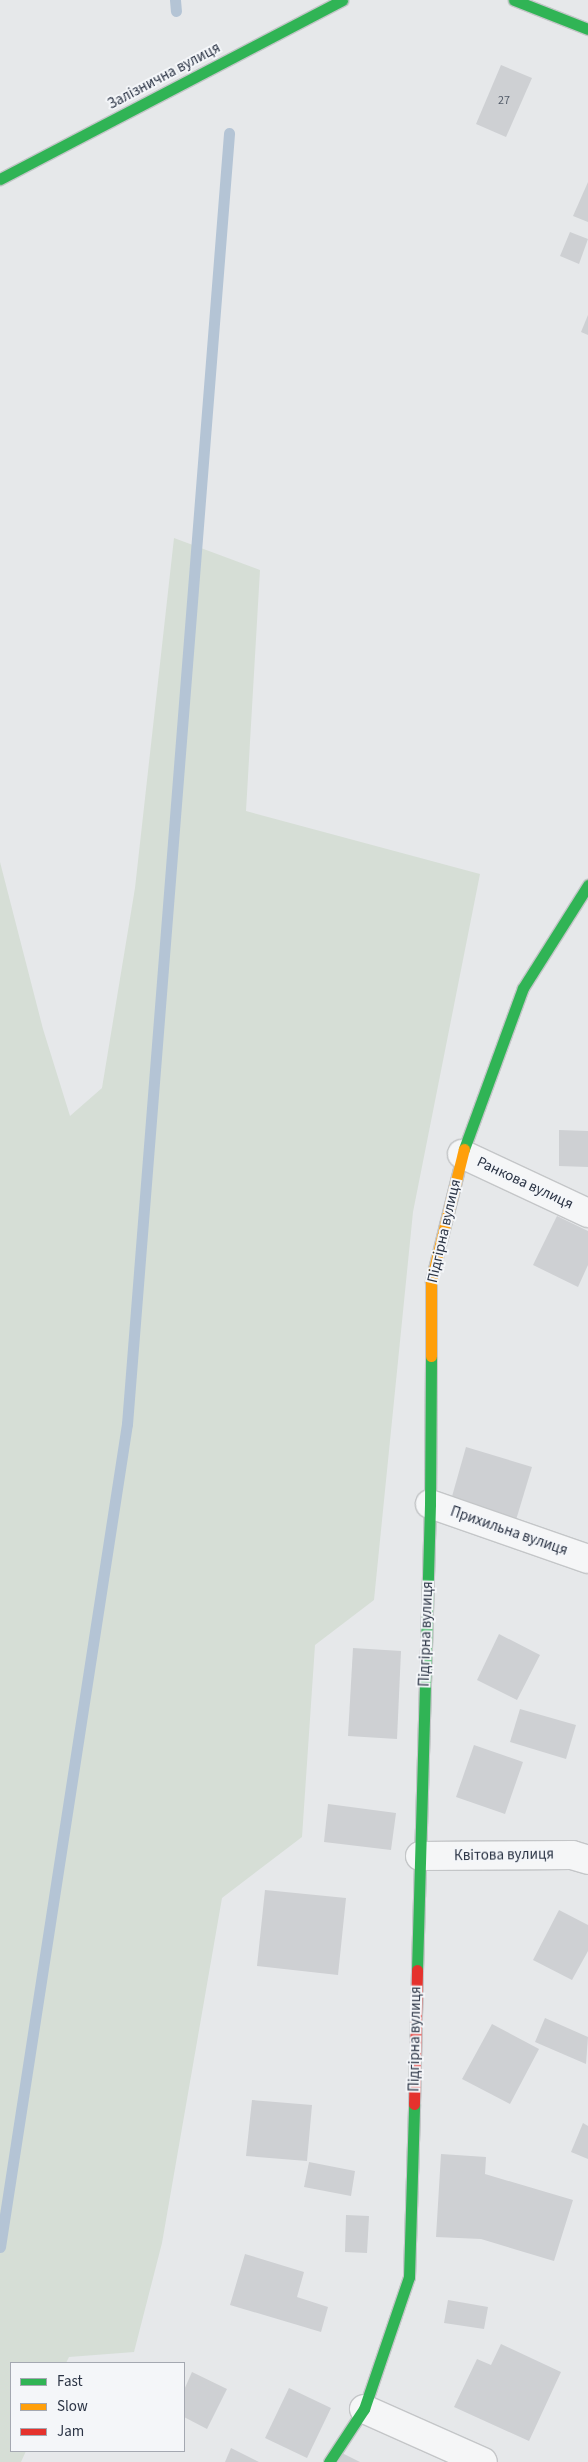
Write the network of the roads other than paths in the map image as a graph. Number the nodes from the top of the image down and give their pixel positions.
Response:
1 (342, 0) edge
2 (514, 0) edge
3 (588, 29) edge
4 (0, 179) edge
5 (588, 885) edge
6 (462, 1154) junction
7 (588, 1213) edge
8 (430, 1504) junction
9 (588, 1559) edge
10 (420, 1856) junction
11 (588, 1860) edge
12 (364, 2409) junction
13 (328, 2462) edge
14 (483, 2462) edge

1 - 4 street, Залізнична вулиця
2 - 3 street
5 - 6 street, Підгірна вулиця
6 - 7 street, Ранкова вулиця
6 - 8 street, Підгірна вулиця
8 - 9 street, Прихильна вулиця
8 - 10 street, Підгірна вулиця
10 - 11 street, Квітова вулиця
10 - 12 street, Підгірна вулиця
12 - 13 street, Підгірна вулиця
12 - 14 street

